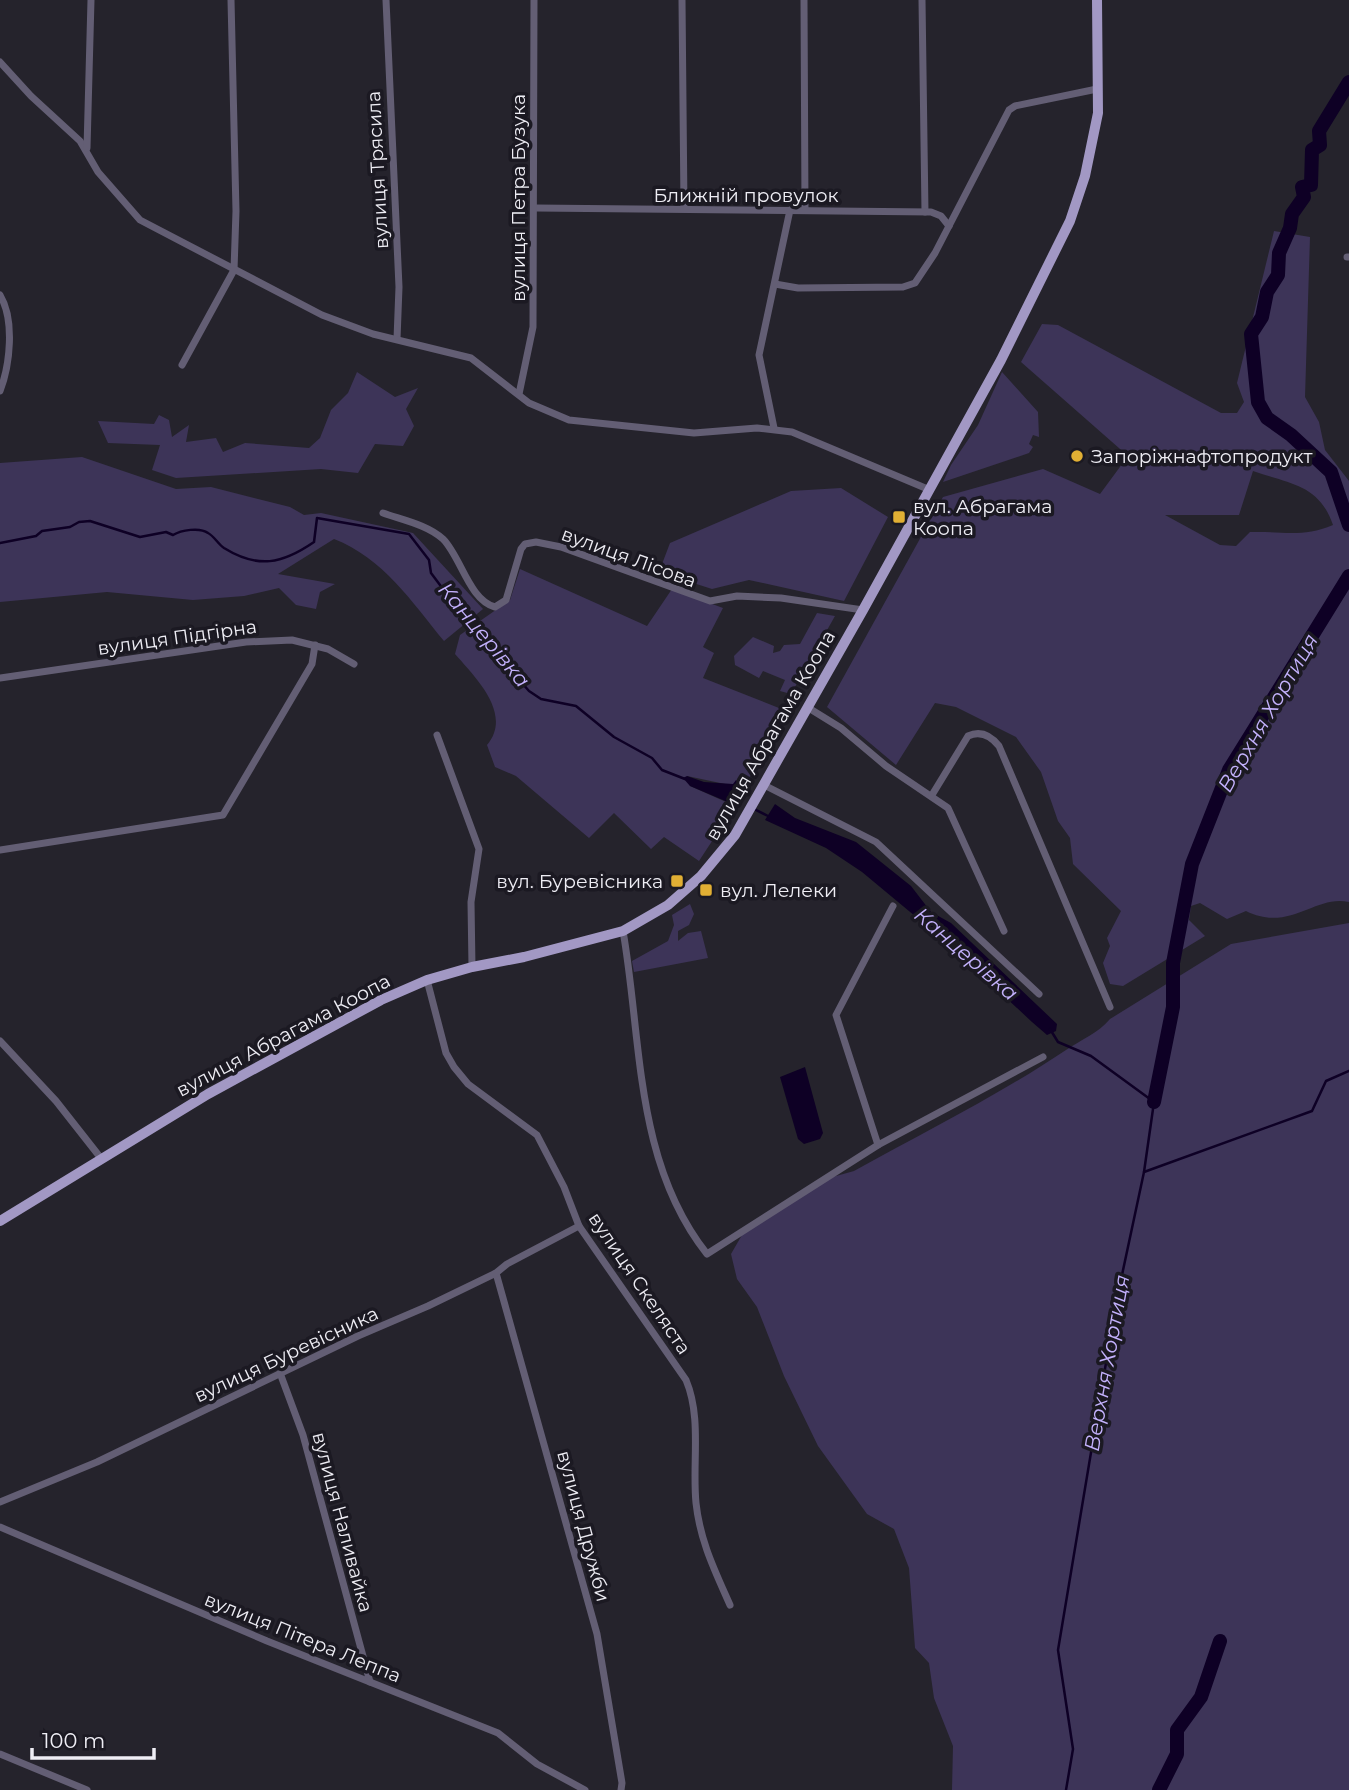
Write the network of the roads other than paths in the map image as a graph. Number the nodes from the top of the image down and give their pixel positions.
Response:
1 (91, 0) edge
2 (231, 0) edge
3 (386, 0) edge
4 (534, 0) edge
5 (682, 0) edge
6 (804, 0) edge
7 (922, 0) edge
8 (1097, 0) edge
9 (0, 62) edge
10 (1097, 89) junction
11 (86, 148) junction
12 (536, 208) junction
13 (684, 208) junction
14 (790, 210) junction
15 (805, 210) junction
16 (925, 212) junction
17 (950, 226) junction
18 (234, 270) junction
19 (775, 284) junction
20 (0, 295) edge
21 (397, 339) junction
22 (183, 365) dead end
23 (0, 391) edge
24 (519, 394) junction
25 (775, 428) junction
26 (930, 490) junction
27 (383, 513) dead end
28 (863, 610) junction
29 (315, 645) junction
30 (354, 664) dead end
31 (0, 678) edge
32 (807, 707) junction
33 (437, 735) dead end
34 (764, 785) junction
35 (932, 795) junction
36 (0, 850) edge
37 (893, 906) dead end
38 (623, 931) junction
39 (1004, 931) dead end
40 (472, 967) junction
41 (427, 980) junction
42 (1039, 994) dead end
43 (1110, 1007) dead end
44 (0, 1041) edge
45 (1043, 1056) dead end
46 (878, 1145) junction
47 (100, 1157) junction
48 (0, 1222) edge
49 (579, 1226) junction
50 (496, 1273) junction
51 (280, 1373) junction
52 (0, 1502) edge
53 (0, 1527) edge
54 (730, 1605) dead end
55 (370, 1682) junction
56 (0, 1754) edge
57 (87, 1790) edge
58 (585, 1790) edge
59 (621, 1790) edge

1 - 11 street
2 - 18 street
3 - 21 street, вулиця Трясила
4 - 12 street, вулиця Петра Бузука
5 - 13 street
6 - 15 street
7 - 16 street
8 - 10 main road, вулиця Абрагама Коопа
9 - 11 street
10 - 17 street
10 - 26 main road, вулиця Абрагама Коопа
11 - 18 street
12 - 13 street, Ближній провулок
12 - 24 street, вулиця Петра Бузука
13 - 14 street, Ближній провулок
14 - 15 street, Ближній провулок
14 - 19 street
15 - 16 street, Ближній провулок
16 - 17 street, Ближній провулок
17 - 19 street
18 - 21 street
18 - 22 street
19 - 25 street
20 - 23 street
21 - 24 street
24 - 25 street
25 - 26 street
26 - 28 main road, вулиця Абрагама Коопа
27 - 28 street, вулиця Лісова
28 - 32 main road, вулиця Абрагама Коопа
29 - 30 street, вулиця Підгірна
29 - 31 street, вулиця Підгірна
29 - 36 street
32 - 34 main road, вулиця Абрагама Коопа
32 - 35 street
33 - 40 street
34 - 38 main road, вулиця Абрагама Коопа
34 - 42 street
35 - 39 street
35 - 43 street
37 - 46 street
38 - 40 main road, вулиця Абрагама Коопа
38 - 46 street
40 - 41 main road, вулиця Абрагама Коопа
41 - 47 main road, вулиця Абрагама Коопа
41 - 49 street, вулиця Скеляста
44 - 47 street
45 - 46 street
47 - 48 main road, вулиця Абрагама Коопа
49 - 50 street, вулиця Буревісника
49 - 54 street, вулиця Скеляста
50 - 51 street, вулиця Буревісника
50 - 59 street, вулиця Дружби
51 - 52 street, вулиця Буревісника
51 - 55 street, вулиця Наливайка
53 - 55 street, вулиця Пітера Леппа
55 - 58 street, вулиця Пітера Леппа
56 - 57 street

